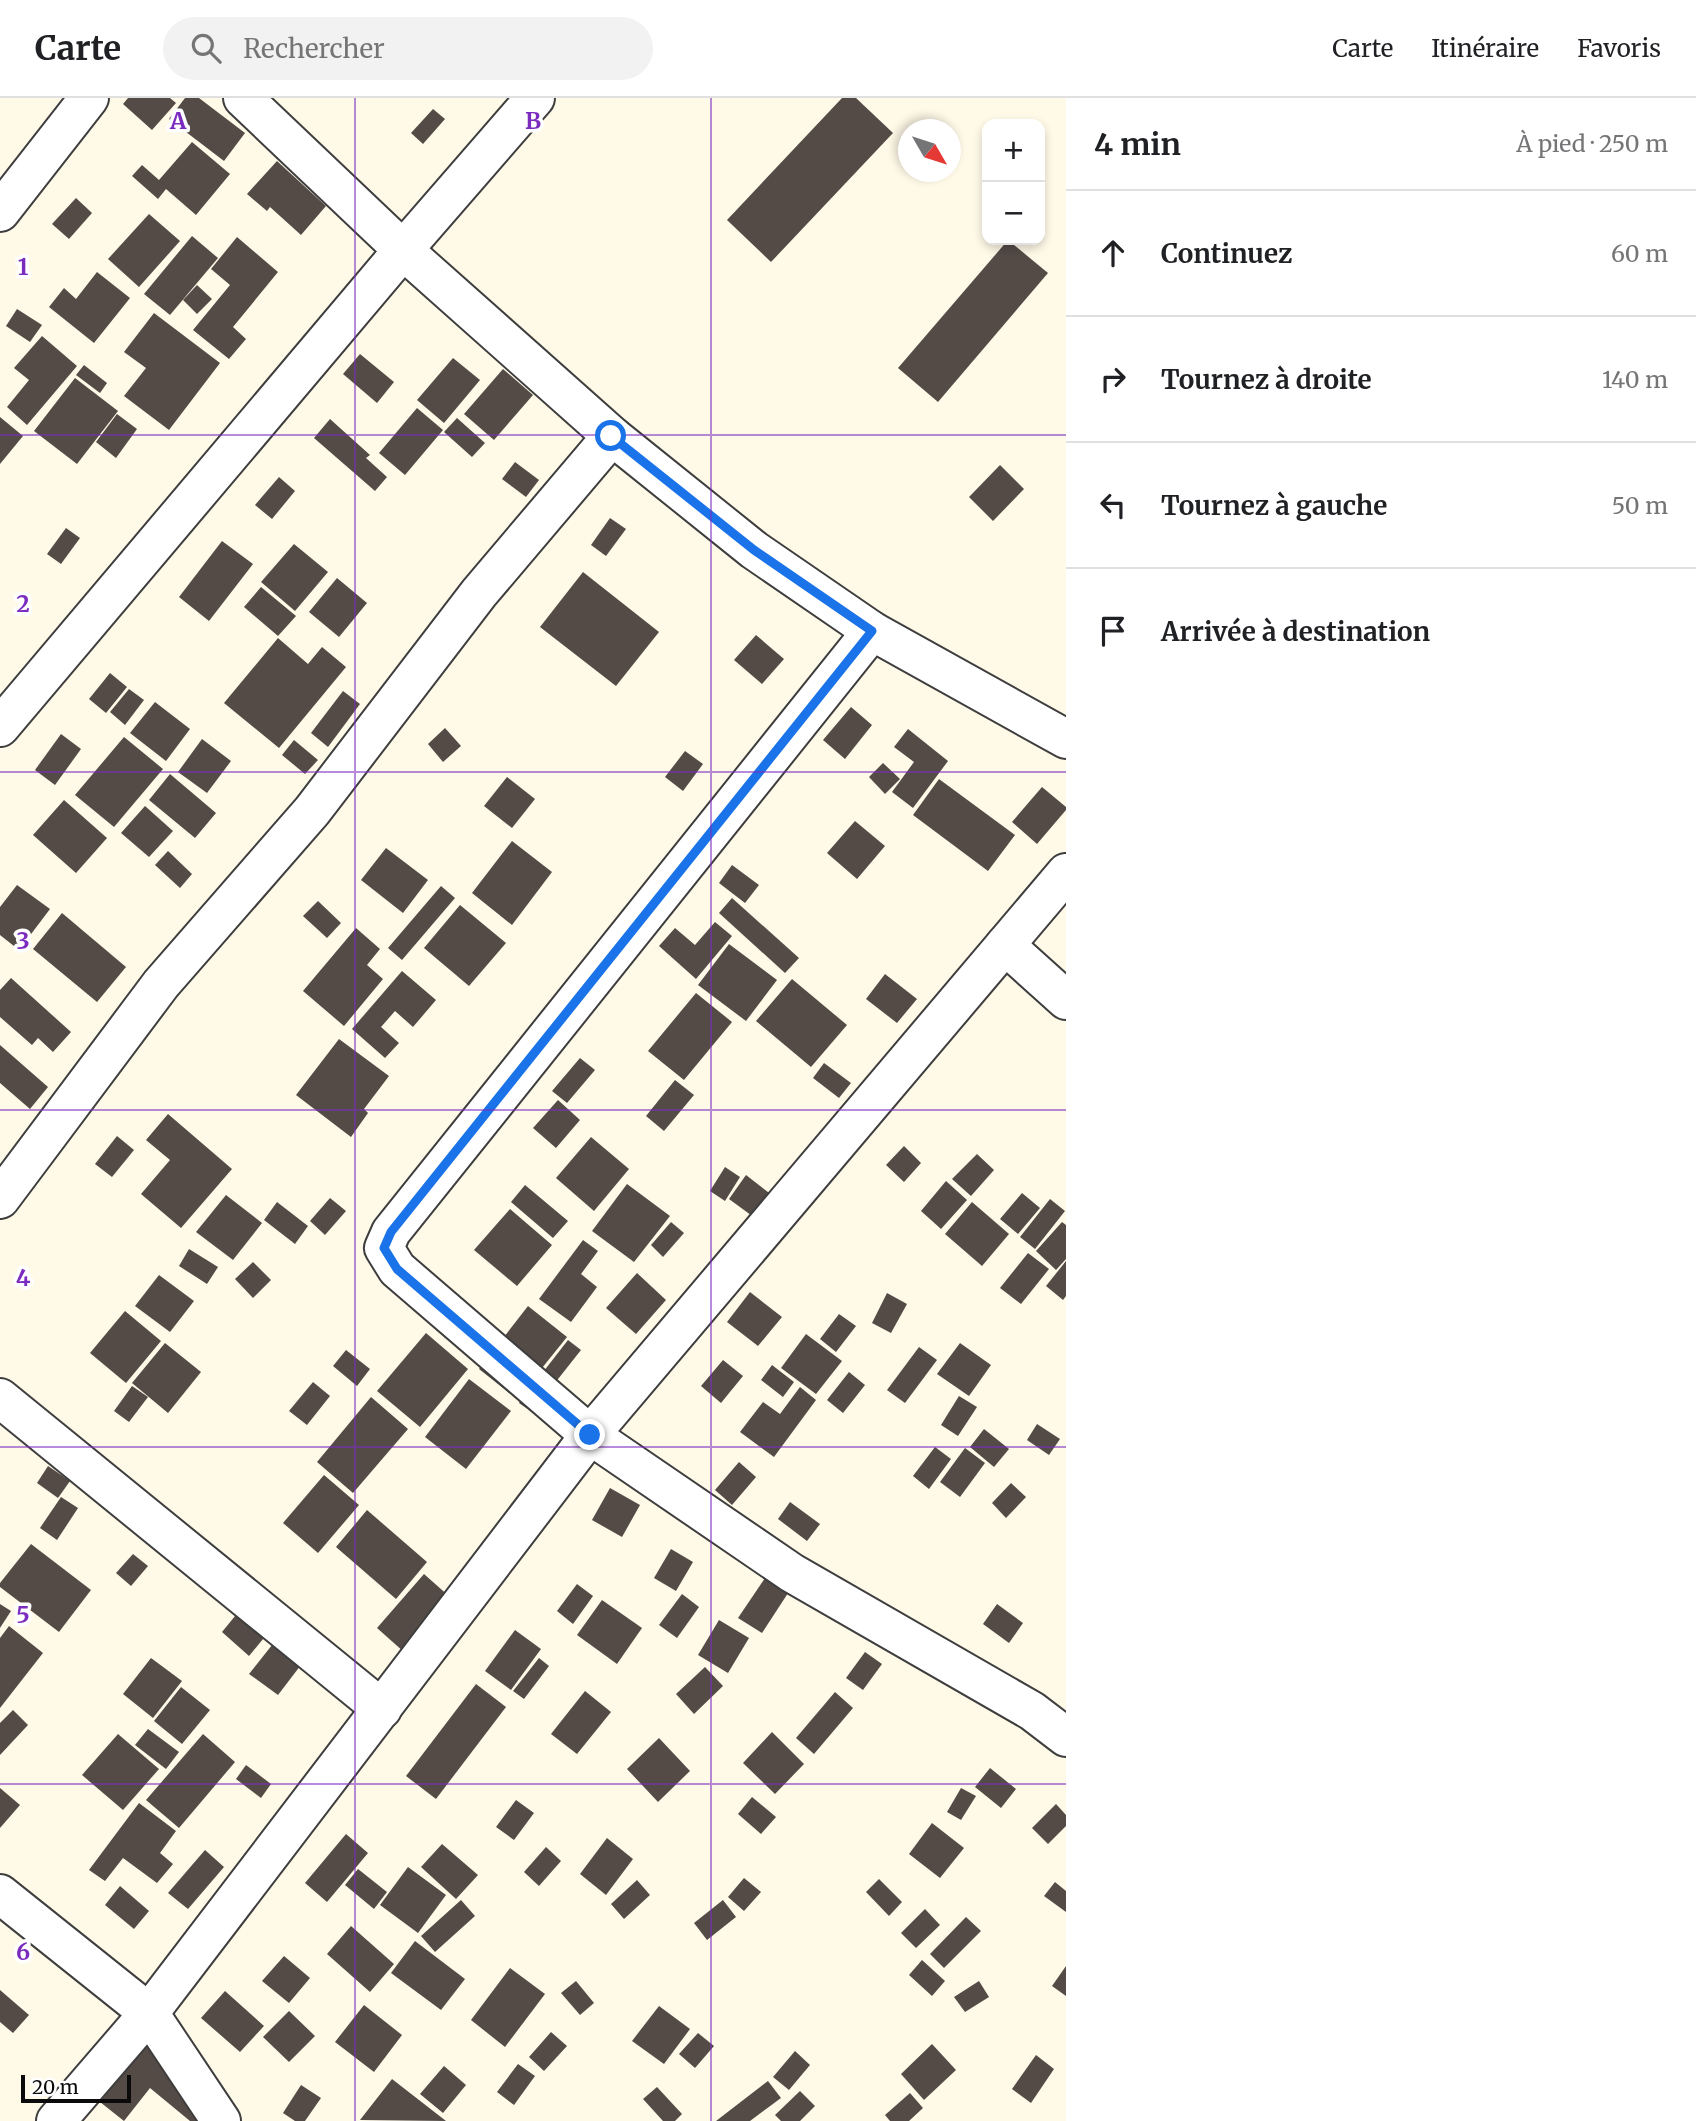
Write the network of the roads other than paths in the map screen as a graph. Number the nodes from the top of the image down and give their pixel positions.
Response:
1 (89, 98) edge
2 (243, 98) edge
3 (535, 98) edge
4 (0, 212) edge
5 (402, 250) junction
6 (611, 436) junction
7 (872, 631) junction
8 (0, 727) edge
9 (1066, 739) edge
10 (1066, 873) edge
11 (1005, 945) junction
12 (1066, 1000) edge
13 (0, 1199) edge
14 (0, 1398) edge
15 (590, 1435) junction
16 (382, 1709) junction
17 (1066, 1737) edge
18 (0, 1894) edge
19 (149, 2013) junction
20 (56, 2121) edge
21 (221, 2121) edge

1 - 4 street
2 - 5 street
3 - 5 street
5 - 6 street
5 - 8 street
6 - 7 street
6 - 13 street
7 - 9 street
7 - 15 street
10 - 11 street
11 - 12 street
11 - 15 street
14 - 16 street
15 - 16 street
15 - 17 street
16 - 19 street
18 - 19 street
19 - 20 street
19 - 21 street

